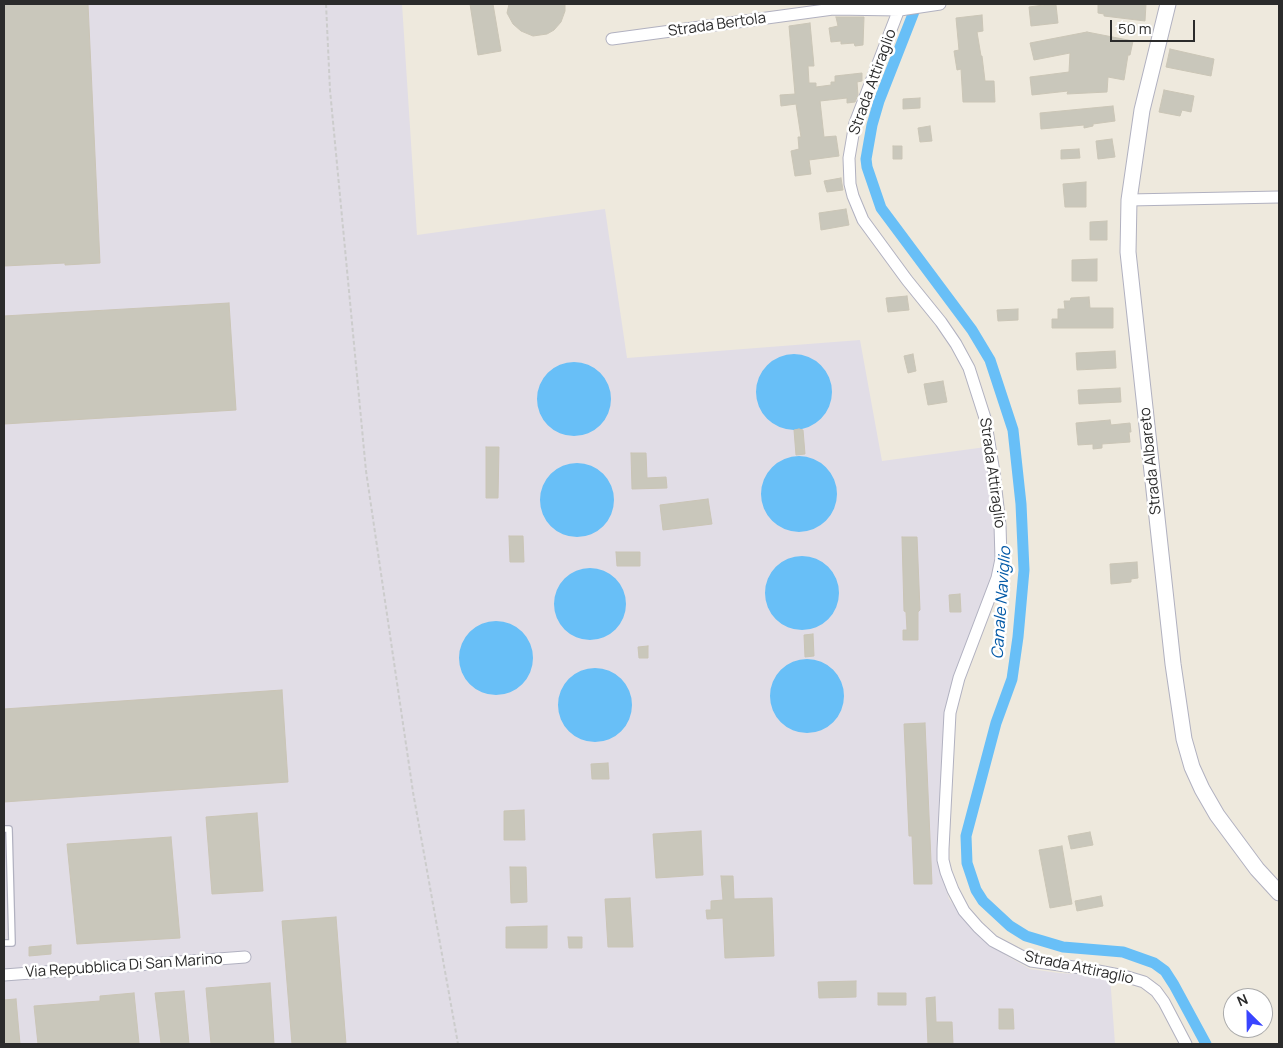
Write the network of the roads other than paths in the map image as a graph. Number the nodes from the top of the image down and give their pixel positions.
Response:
1 (940, 4) edge
2 (1168, 4) edge
3 (900, 7) edge
4 (612, 39) dead end
5 (1279, 197) edge
6 (1129, 200) junction
7 (4, 829) edge
8 (1279, 893) edge
9 (4, 943) edge
10 (245, 957) dead end
11 (4, 975) edge
12 (1186, 1044) edge

1 - 3 street, Strada Bertola
2 - 6 street, Strada Albareto
3 - 4 street, Strada Bertola
3 - 12 street, Strada Attiraglio
5 - 6 street
6 - 8 street, Strada Albareto
7 - 9 lane
10 - 11 street, Via Repubblica Di San Marino

